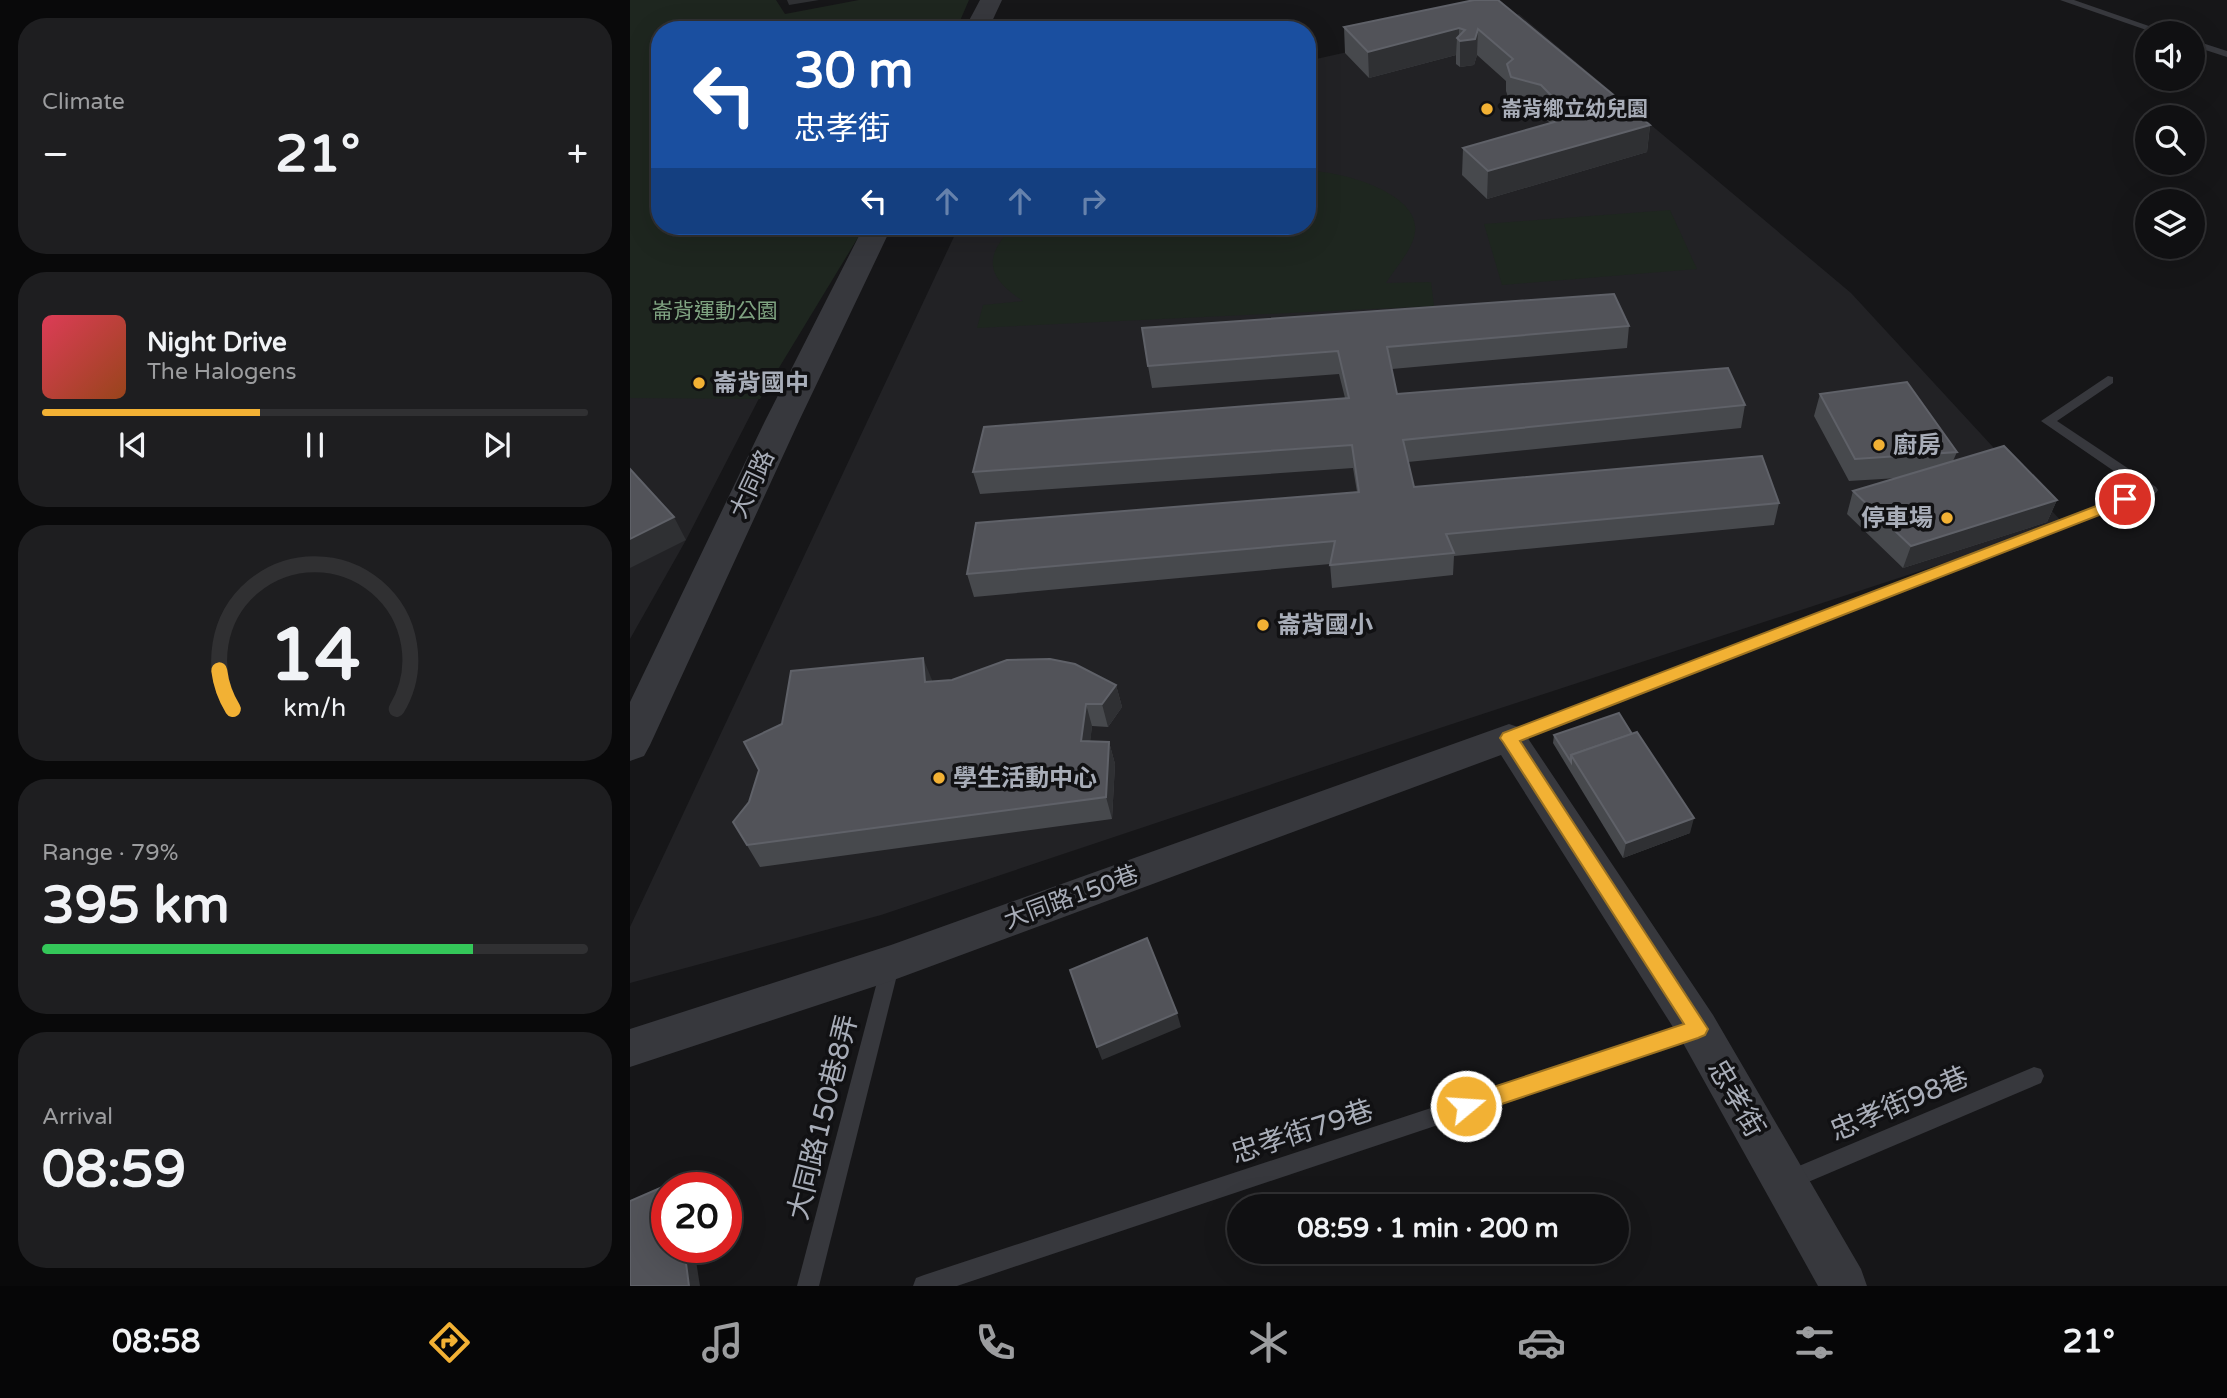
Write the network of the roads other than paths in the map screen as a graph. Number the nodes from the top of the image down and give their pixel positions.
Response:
1 (991, 0) edge
2 (2065, 0) edge
3 (980, 21) edge
4 (2135, 23) edge
5 (2205, 47) edge
6 (2227, 54) edge
7 (874, 235) edge
8 (2108, 380) dead end
9 (1509, 738) junction
10 (630, 745) edge
11 (891, 963) junction
12 (1698, 1029) junction
13 (630, 1048) edge
14 (2034, 1076) dead end
15 (1785, 1181) junction
16 (808, 1286) edge
17 (924, 1286) edge
18 (1844, 1286) edge

1 - 3 street
2 - 4 lane
5 - 6 lane
7 - 10 street, 大同路
8 - 9 lane
9 - 11 street, 大同路150巷
9 - 12 street, 忠孝街
11 - 13 street, 大同路150巷
11 - 16 lane, 大同路150巷8弄
12 - 15 street, 忠孝街
12 - 17 lane, 忠孝街79巷
14 - 15 lane, 忠孝街98巷
15 - 18 street, 忠孝街

